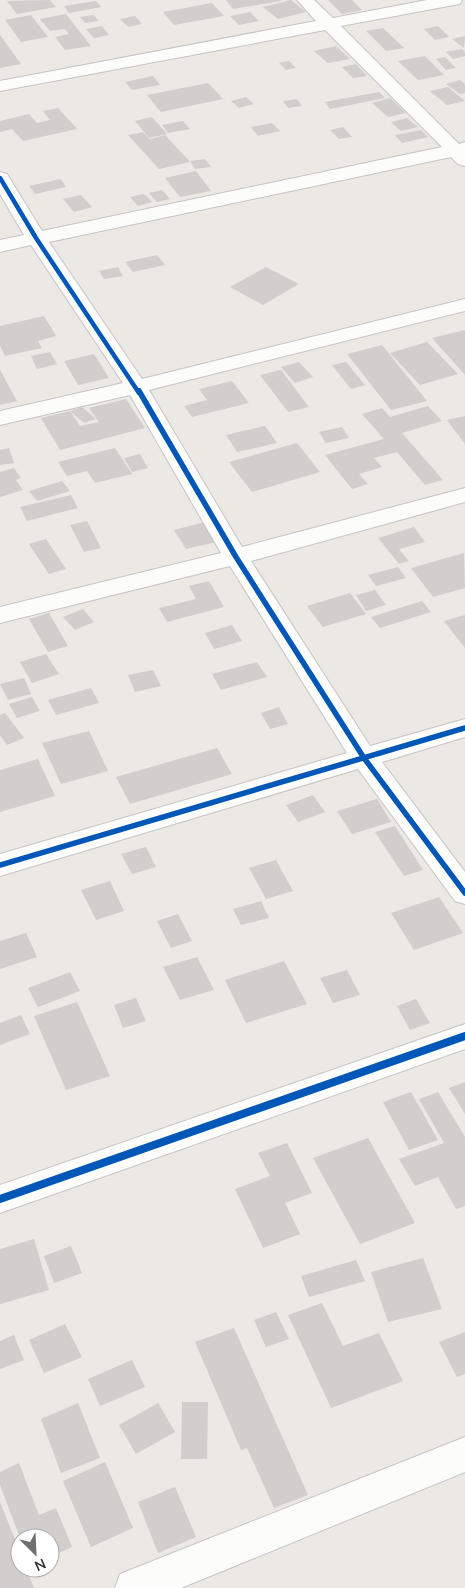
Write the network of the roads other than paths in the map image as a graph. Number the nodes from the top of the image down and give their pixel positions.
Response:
1 (306, 0) edge
2 (454, 0) edge
3 (328, 23) junction
4 (0, 86) edge
5 (461, 153) edge
6 (0, 178) edge
7 (36, 238) junction
8 (0, 246) edge
9 (465, 306) edge
10 (136, 387) junction
11 (0, 418) edge
12 (465, 495) edge
13 (236, 557) junction
14 (0, 615) edge
15 (465, 728) edge
16 (364, 758) junction
17 (0, 865) edge
18 (465, 893) edge
19 (465, 1036) edge
20 (0, 1198) edge
21 (465, 1454) edge
22 (134, 1588) edge

1 - 3 street
2 - 3 street
3 - 4 street
3 - 5 street
5 - 7 street
6 - 7 street
7 - 8 street
7 - 10 street
9 - 10 street
10 - 11 street
10 - 13 street
12 - 13 street
13 - 14 street
13 - 16 street
15 - 16 street
16 - 17 street
16 - 18 street
19 - 20 street
21 - 22 street

